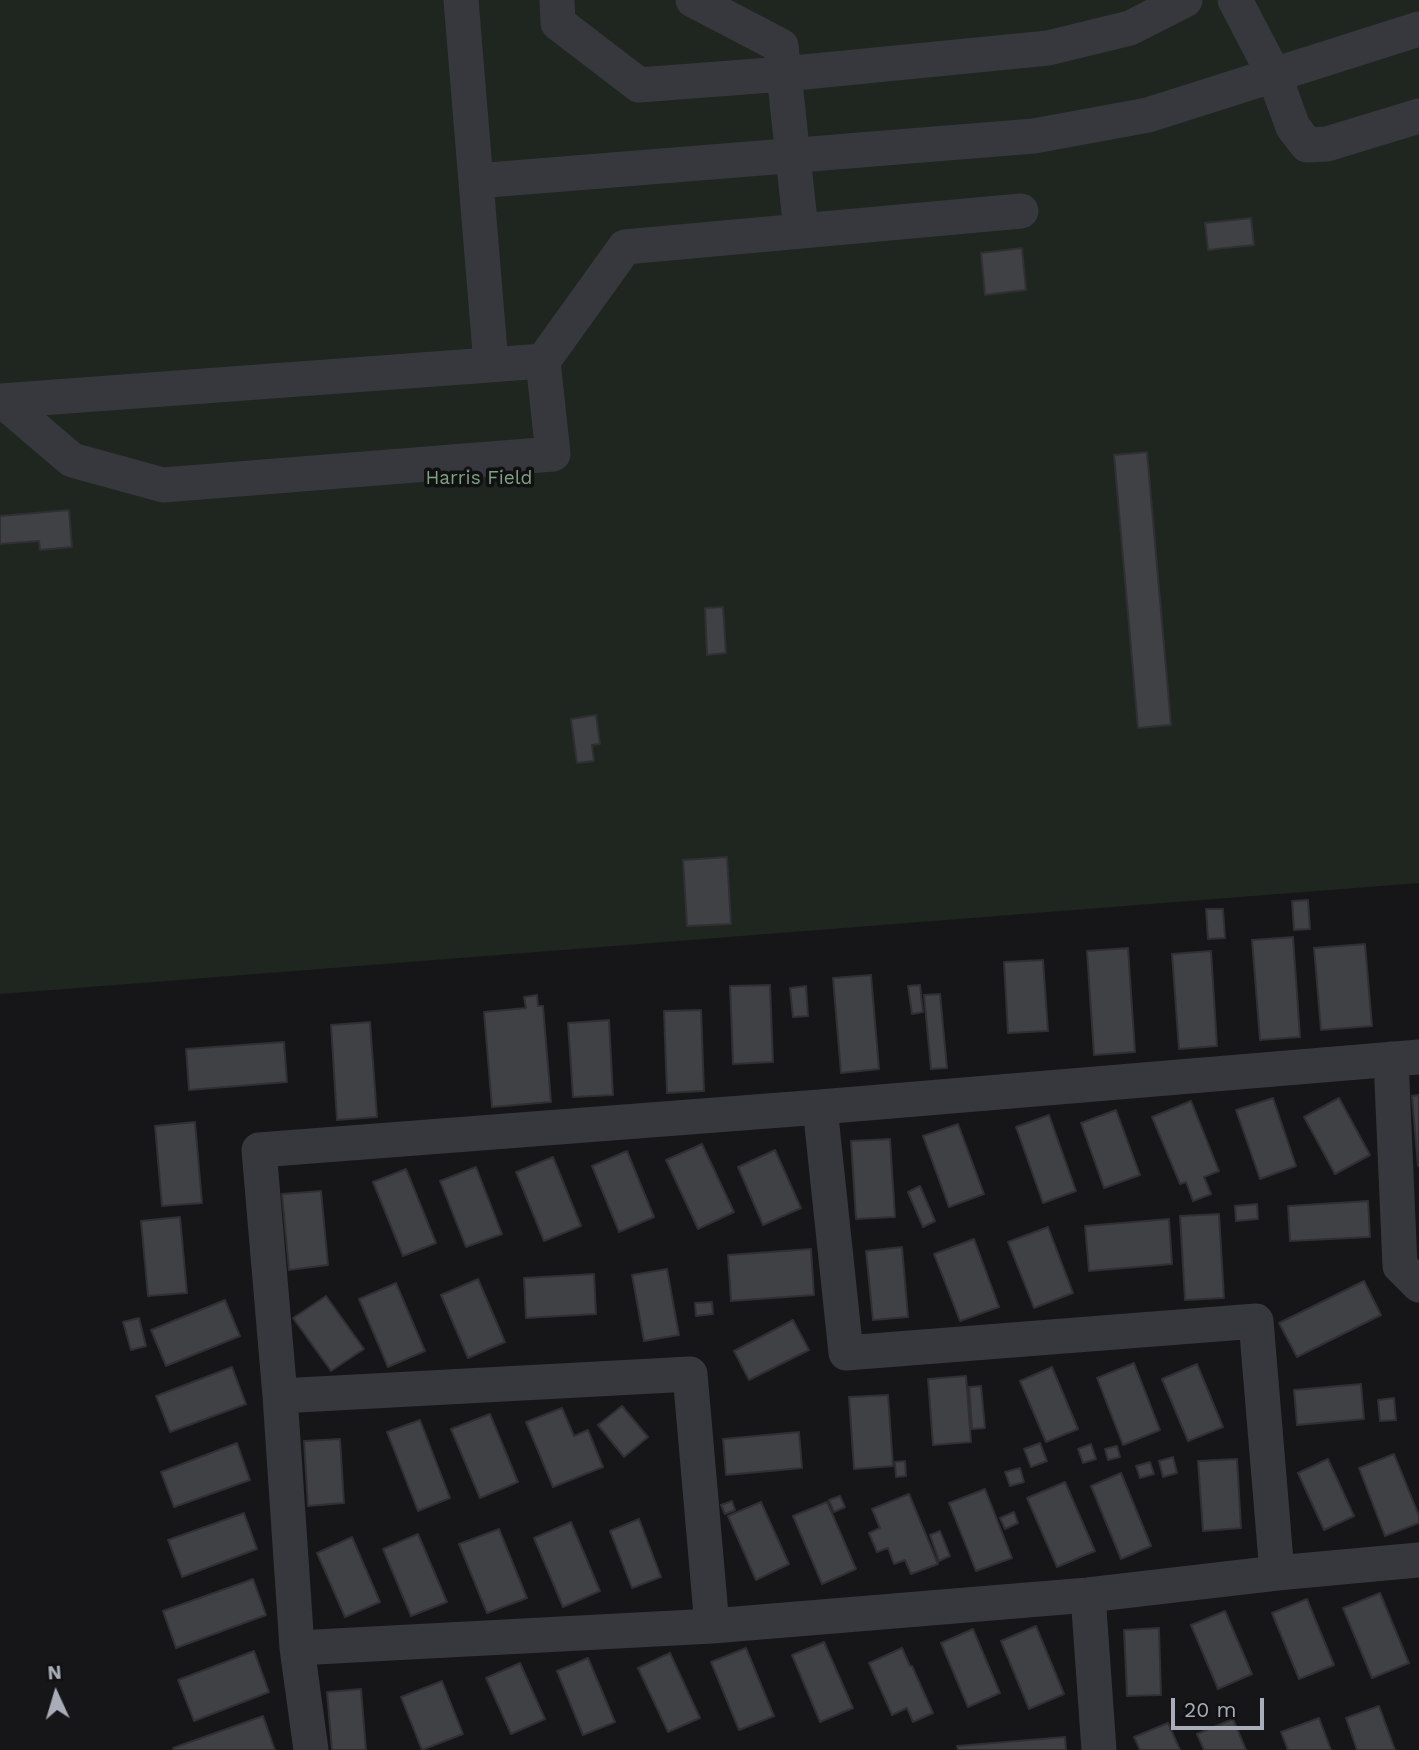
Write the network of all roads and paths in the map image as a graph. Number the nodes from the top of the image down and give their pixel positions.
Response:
1 (461, 0) edge
2 (556, 0) edge
3 (694, 0) edge
4 (1185, 0) edge
5 (1235, 0) edge
6 (1419, 29) edge
7 (784, 74) junction
8 (1274, 75) junction
9 (1419, 116) edge
10 (793, 156) junction
11 (476, 181) junction
12 (1021, 212) dead end
13 (801, 231) junction
14 (543, 361) junction
15 (491, 364) junction
16 (1, 401) edge
17 (1405, 1058) edge
18 (820, 1107) junction
19 (1419, 1285) edge
20 (280, 1396) junction
21 (1419, 1560) edge
22 (1278, 1573) junction
23 (1088, 1595) junction
24 (712, 1626) junction
25 (297, 1648) junction
26 (311, 1750) edge
27 (1100, 1750) edge

1 - 11 street
2 - 7 street
3 - 7 street
4 - 7 street
5 - 8 street
6 - 8 street
7 - 10 street
8 - 9 street
8 - 10 street
10 - 11 street
10 - 13 street
11 - 15 street
12 - 13 street
13 - 14 street
14 - 15 street
14 - 16 street
15 - 16 street
17 - 18 street
17 - 19 street
18 - 20 street
18 - 22 street
20 - 24 street
20 - 25 street
21 - 22 street
22 - 23 street
23 - 24 street
23 - 27 street
24 - 25 street
25 - 26 street

